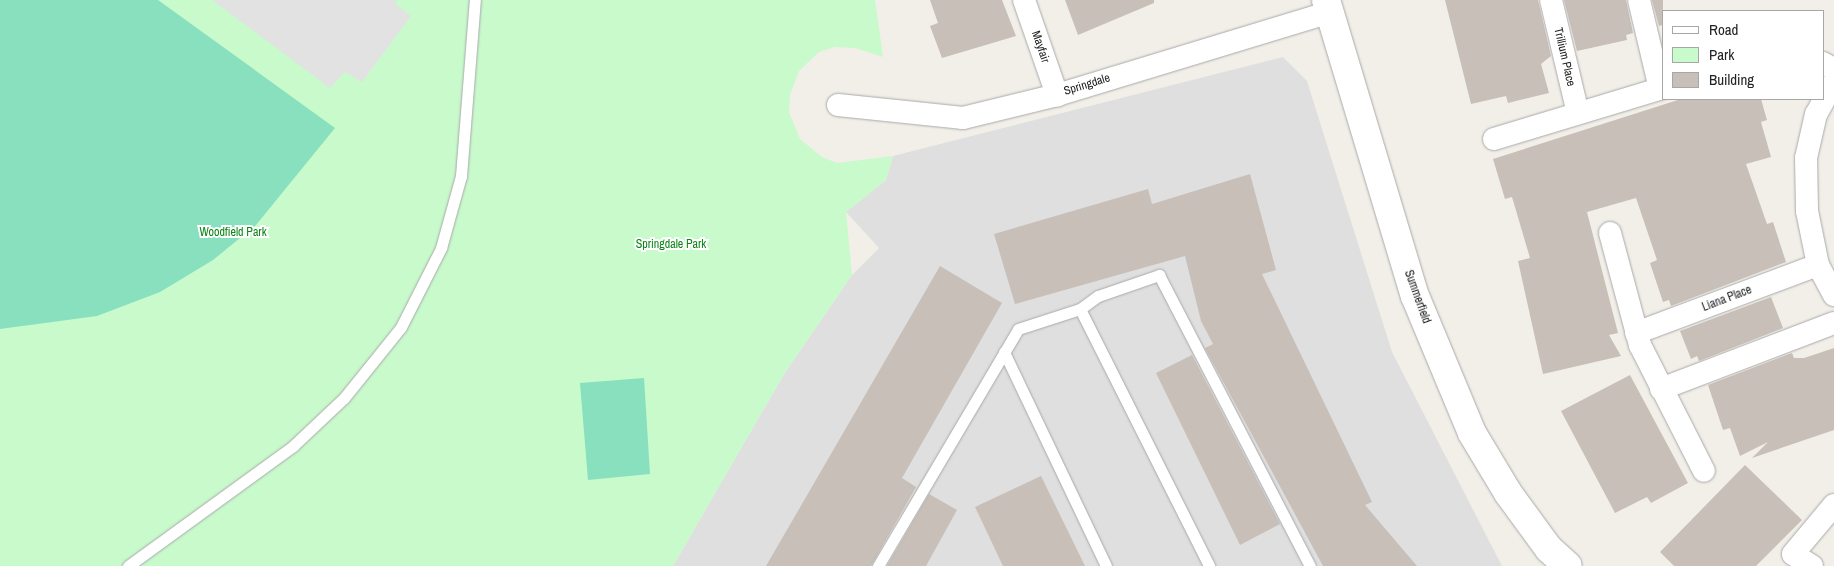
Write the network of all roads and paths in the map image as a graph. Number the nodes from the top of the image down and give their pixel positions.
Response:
1 (475, 0) edge
2 (1024, 0) edge
3 (1551, 0) edge
4 (1639, 0) edge
5 (1328, 6) edge
6 (1834, 82) edge
7 (1662, 88) edge
8 (1056, 94) junction
9 (1824, 100) edge
10 (1824, 100) edge
11 (838, 105) dead end
12 (1578, 113) junction
13 (1494, 139) dead end
14 (1610, 233) dead end
15 (1818, 264) junction
16 (1834, 295) edge
17 (1080, 309) junction
18 (1834, 323) edge
19 (1636, 333) junction
20 (1004, 352) junction
21 (1661, 389) junction
22 (1704, 471) dead end
23 (1834, 505) edge
24 (1787, 560) edge
25 (128, 566) edge
26 (878, 566) edge
27 (1106, 566) edge
28 (1209, 566) edge
29 (1310, 566) edge
30 (1568, 566) edge
31 (1812, 566) edge

1 - 25 lane
2 - 8 street, Mayfair
3 - 12 street, Trillium Place
4 - 7 street
5 - 8 street, Springdale
5 - 30 street, Summerfield
6 - 10 street
7 - 12 street
8 - 11 street, Springdale
9 - 15 street
12 - 13 street
14 - 19 street
15 - 16 street
15 - 19 street, Liana Place
17 - 20 lane
17 - 28 lane
17 - 29 lane
18 - 21 street
19 - 21 street
20 - 26 lane
20 - 27 lane
21 - 22 street
23 - 24 street
24 - 31 street

